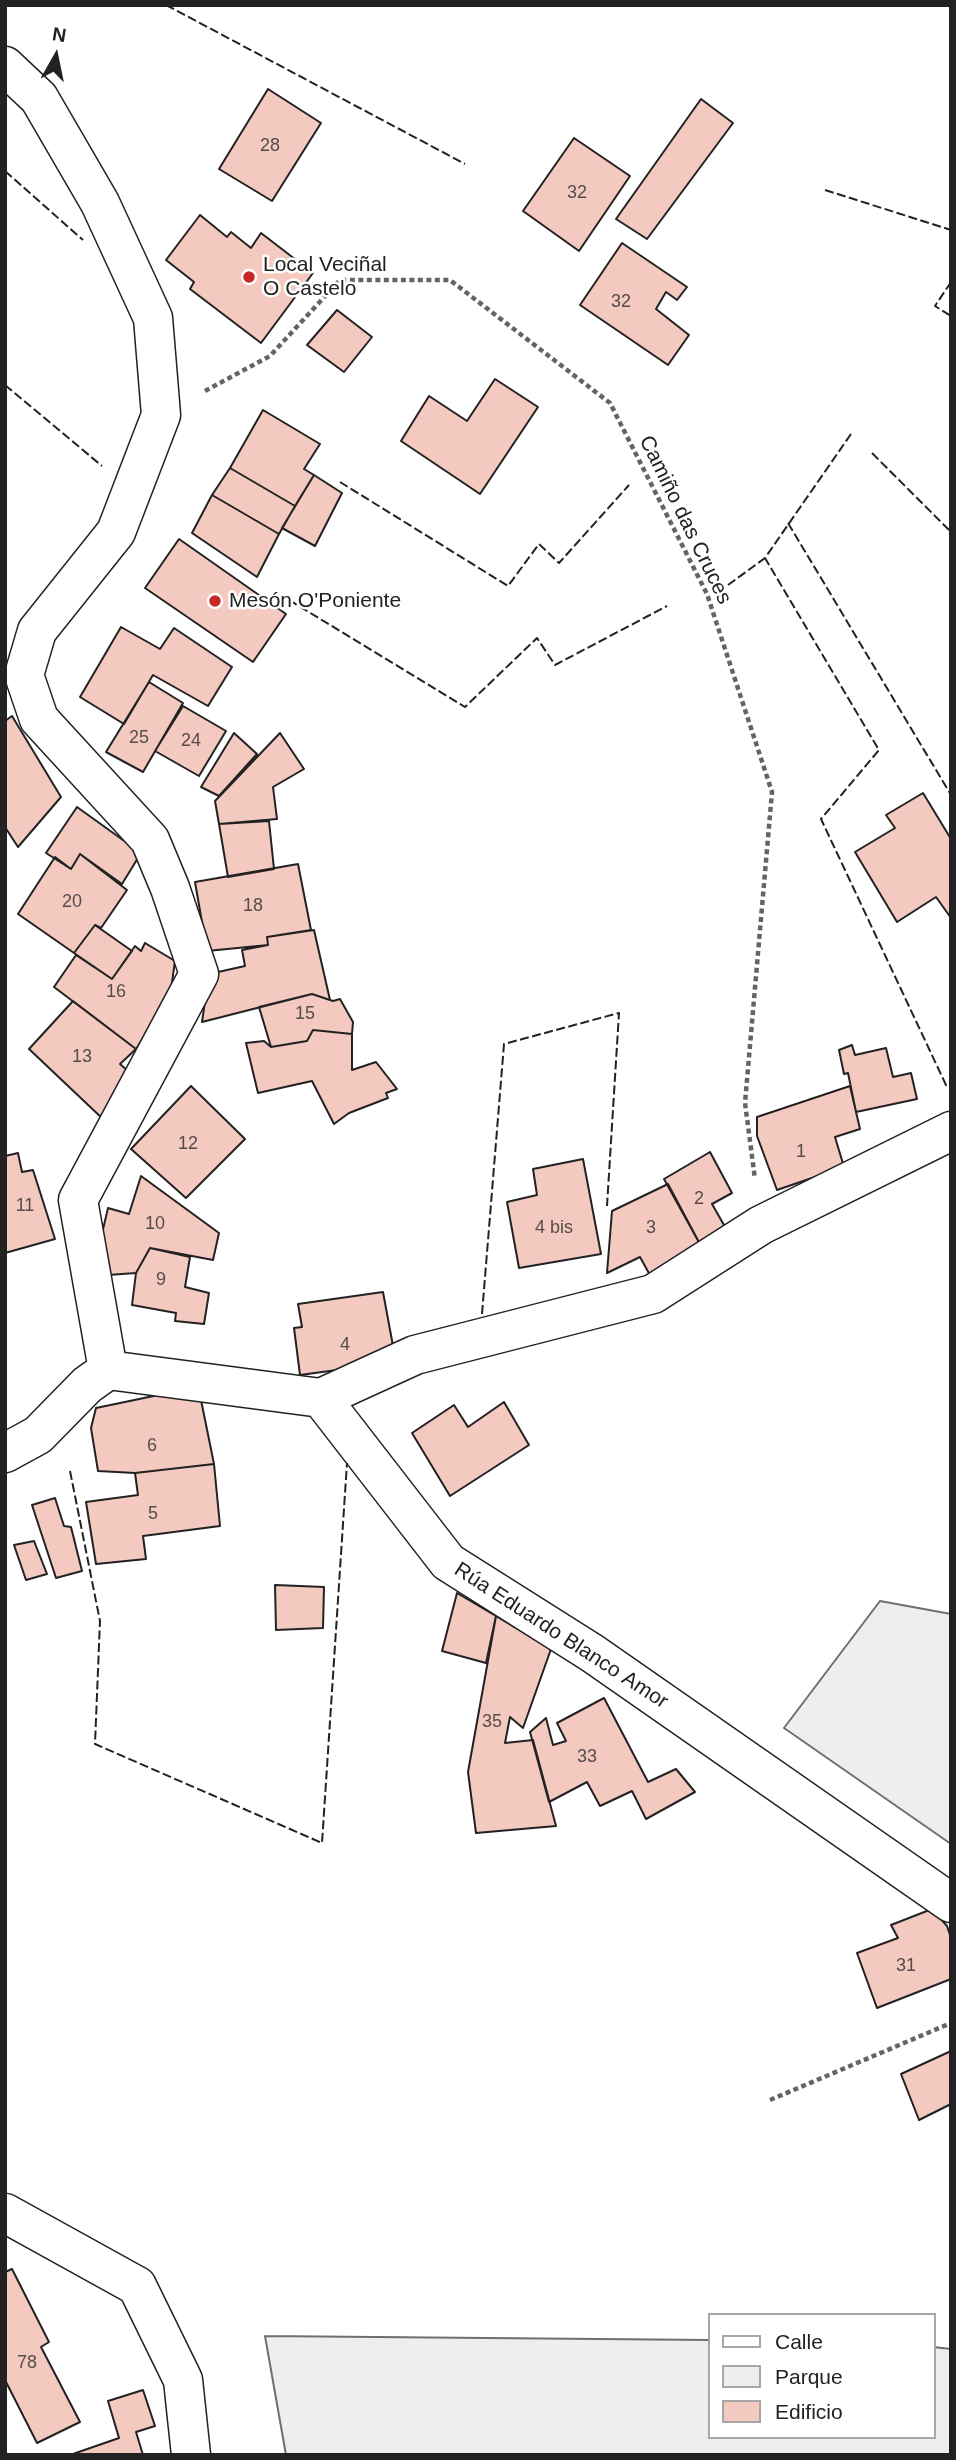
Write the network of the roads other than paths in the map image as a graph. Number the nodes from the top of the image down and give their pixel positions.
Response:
1 (5, 66) edge
2 (951, 1131) edge
3 (108, 1370) junction
4 (321, 1398) junction
5 (5, 1453) edge
6 (951, 1903) edge
7 (5, 2213) edge
8 (191, 2455) edge

1 - 3 street
2 - 4 street
3 - 4 street
3 - 5 street
4 - 6 street, Rúa Eduardo Blanco Amor
7 - 8 street

